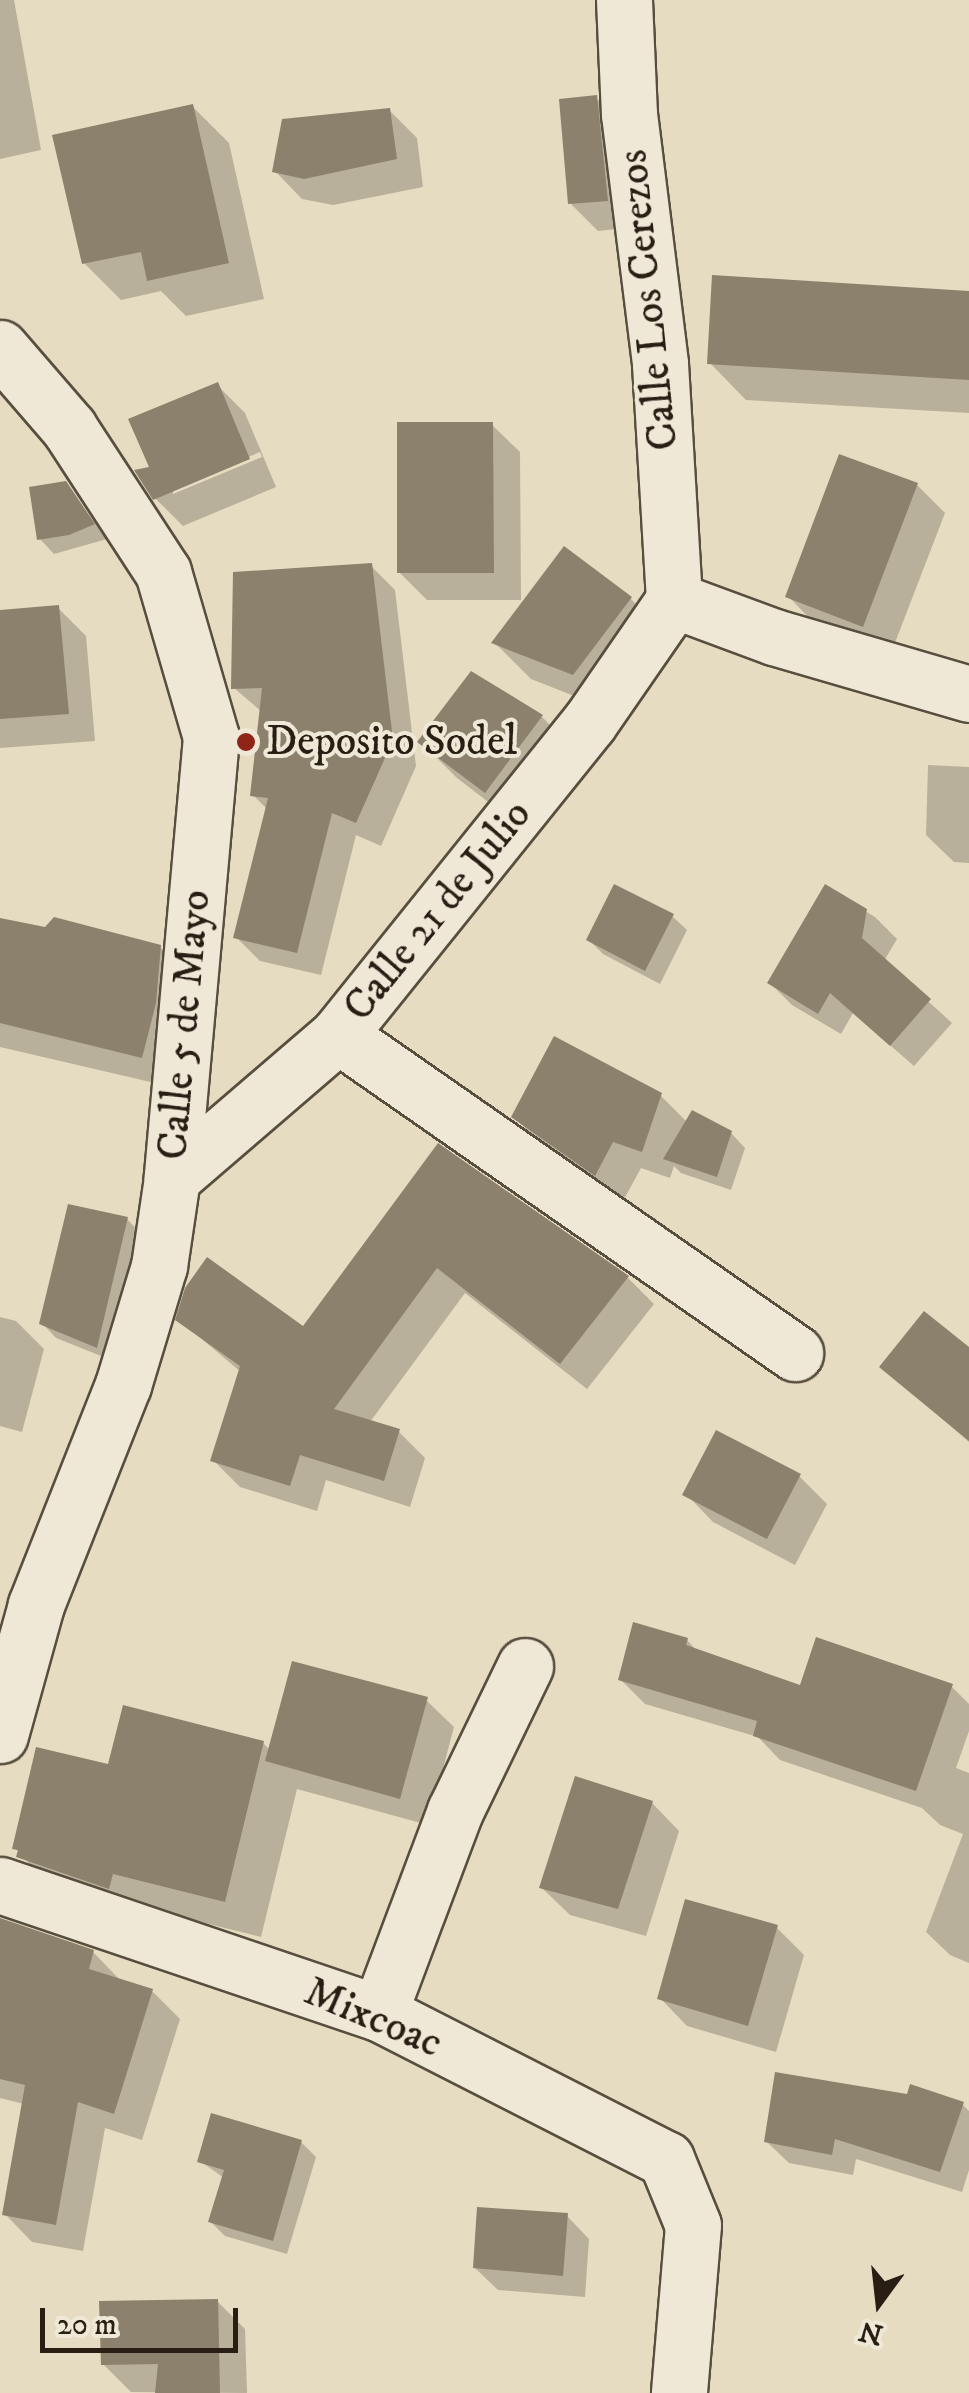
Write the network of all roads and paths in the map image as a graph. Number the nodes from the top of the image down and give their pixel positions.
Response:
1 (624, 0) edge
2 (0, 348) edge
3 (674, 600) junction
4 (969, 694) edge
5 (338, 1035) junction
6 (172, 1178) junction
7 (795, 1354) dead end
8 (525, 1666) dead end
9 (0, 1735) edge
10 (0, 1885) edge
11 (379, 2013) junction
12 (678, 2393) edge

1 - 3 street, Calle Los Cerezos
2 - 6 street, Calle 5 de Mayo
3 - 4 street
3 - 5 street, Calle 21 de Julio
5 - 6 street, Calle 21 de Julio
5 - 7 street, Calle 21 de Julio
6 - 9 street, Calle 5 de Mayo
8 - 11 street
10 - 11 street, Mixcoac
11 - 12 street, Mixcoac

